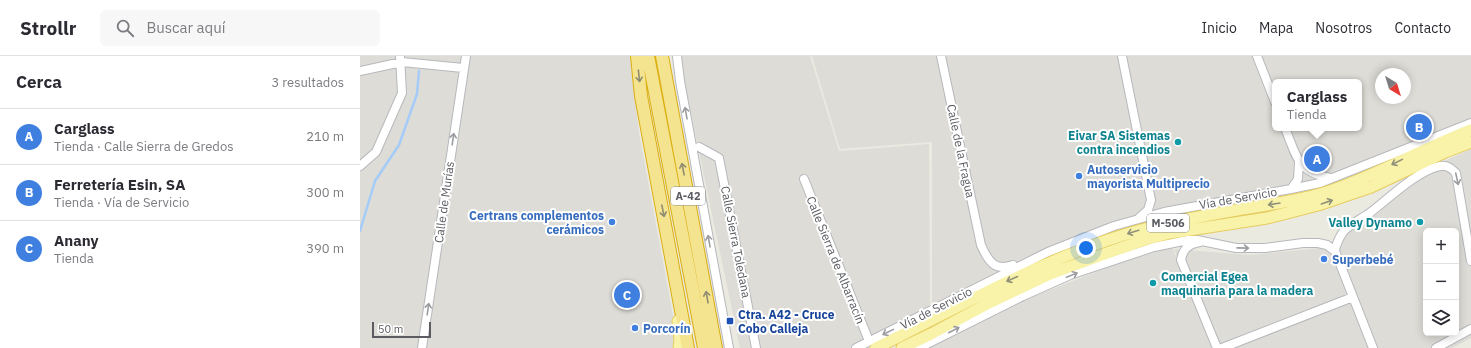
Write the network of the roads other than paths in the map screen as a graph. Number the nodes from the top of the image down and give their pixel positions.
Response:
1 (466, 56) edge
2 (637, 56) edge
3 (648, 56) edge
4 (662, 56) edge
5 (677, 56) edge
6 (941, 56) edge
7 (1122, 56) edge
8 (1257, 56) edge
9 (401, 59) edge
10 (463, 68) junction
11 (360, 71) edge
12 (1272, 94) edge
13 (1471, 123) edge
14 (1471, 130) edge
15 (1286, 131) edge
16 (1471, 142) edge
17 (699, 147) dead end
18 (1299, 162) junction
19 (360, 166) edge
20 (1330, 178) junction
21 (804, 179) dead end
22 (1291, 189) junction
23 (1151, 200) junction
24 (1164, 212) junction
25 (1139, 218) junction
26 (1204, 242) junction
27 (1048, 252) junction
28 (1335, 252) junction
29 (1471, 261) edge
30 (678, 291) junction
31 (1353, 297) junction
32 (1471, 329) edge
33 (701, 343) edge
34 (872, 345) edge
35 (422, 348) edge
36 (679, 348) edge
37 (716, 348) edge
38 (729, 348) edge
39 (756, 348) edge
40 (856, 348) edge
41 (902, 348) edge
42 (919, 348) edge
43 (1217, 348) edge
44 (1222, 348) edge
45 (1373, 348) edge
46 (1436, 348) edge

1 - 10 street, Calle de Murías
2 -> 30 highway
3 - 33 highway, A-42
33 -> 4 highway, A-42
38 -> 5 street
6 - 27 street, Calle de la Fragua
7 - 23 street
8 - 12 street
9 - 10 street
9 - 11 street
9 - 19 street
35 -> 10 street, Calle de Murías
13 - 20 street, Vía de Servicio
14 -> 34 main road, M-506
15 - 18 street
41 -> 16 main road, M-506
17 - 39 street, Calle Sierra Toledana
18 - 20 street
18 - 22 street
20 - 22 street, Vía de Servicio
21 - 34 street, Calle Sierra de Albarracín
22 - 24 street, Vía de Servicio
23 - 24 street
23 - 25 street
24 - 25 street, Vía de Servicio
25 - 27 street, Vía de Servicio
26 -> 28 street
42 -> 26 street
26 - 43 street
27 -> 34 street, Vía de Servicio
28 -> 29 street
28 - 31 street
30 - 33 highway
30 - 36 main road
31 - 44 street
31 - 45 street
32 - 46 street
33 - 37 highway, A-42
34 - 40 street, Vía de Servicio

